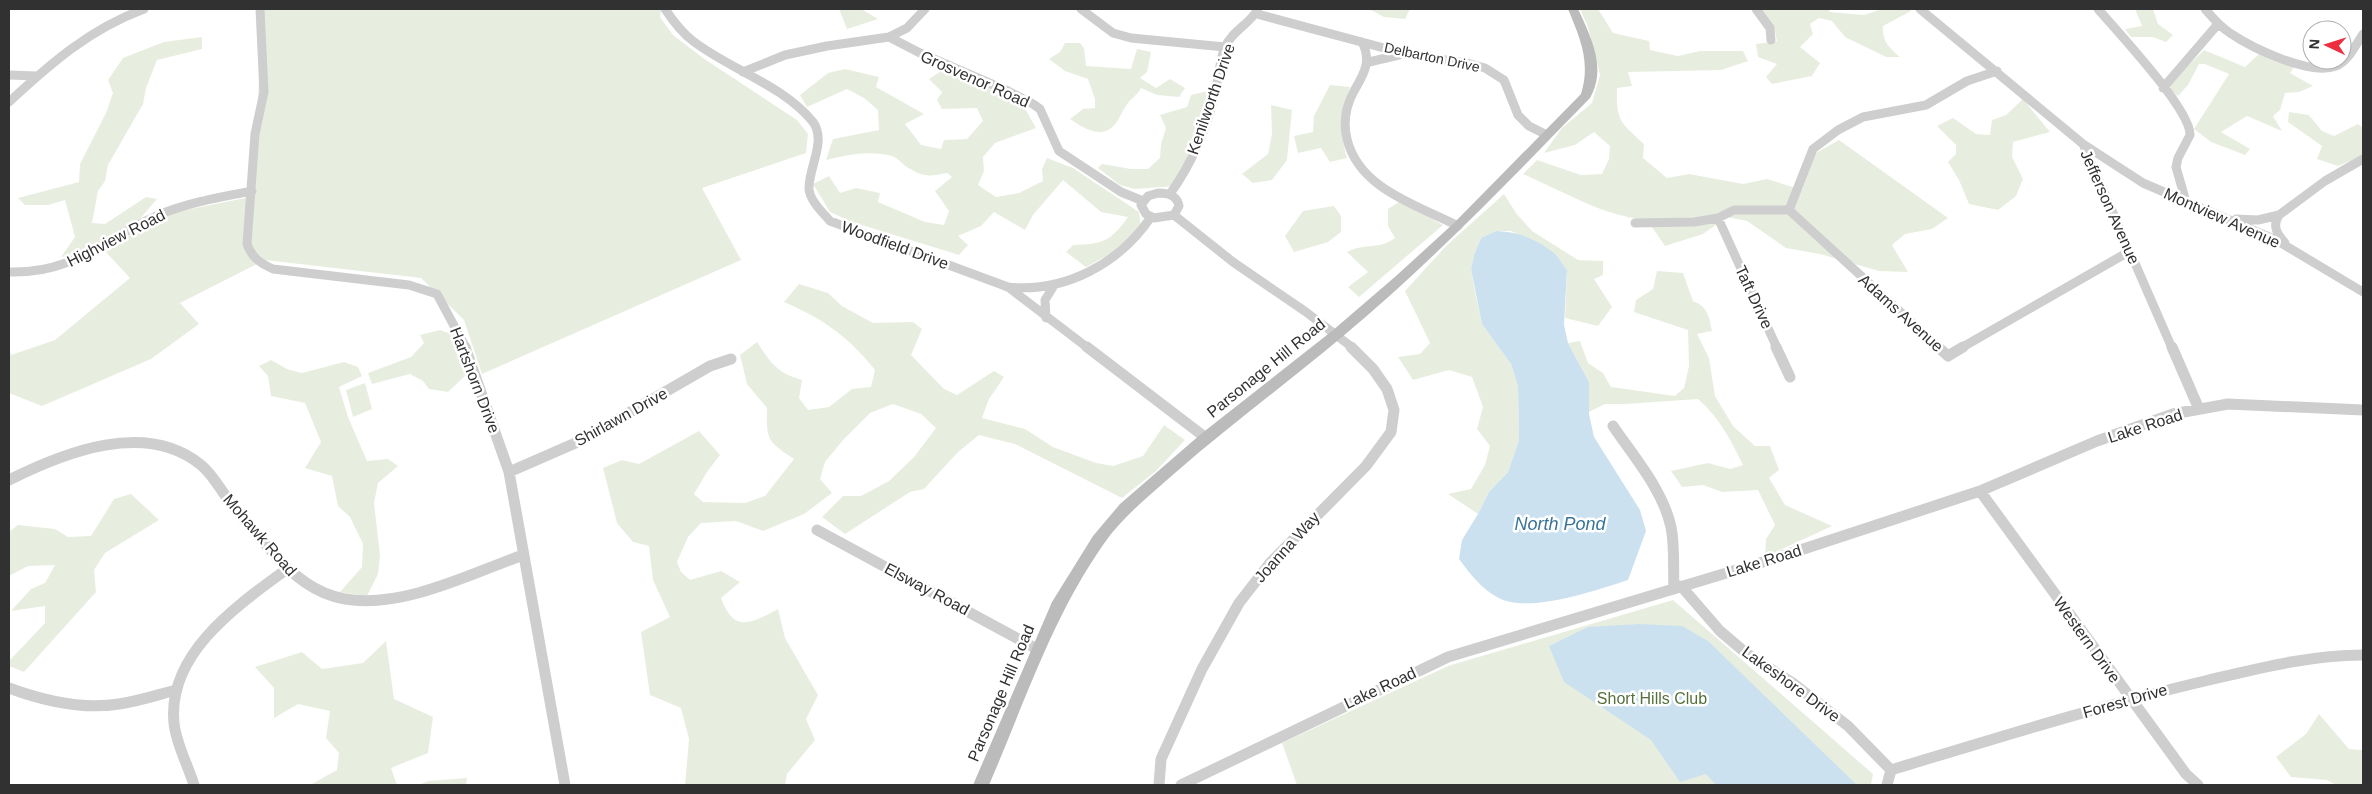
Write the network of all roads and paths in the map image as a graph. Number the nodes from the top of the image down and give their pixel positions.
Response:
1 (144, 9) edge
2 (260, 9) edge
3 (664, 9) edge
4 (925, 9) edge
5 (1081, 9) edge
6 (1574, 9) edge
7 (1756, 9) edge
8 (1920, 9) edge
9 (2098, 9) edge
10 (2206, 9) edge
11 (1258, 11) edge
12 (2218, 24) junction
13 (2363, 34) edge
14 (889, 37) junction
15 (1771, 40) dead end
16 (1362, 42) junction
17 (1225, 47) junction
18 (1410, 55) junction
19 (1369, 62) junction
20 (1997, 71) junction
21 (743, 72) junction
22 (9, 75) edge
23 (37, 76) junction
24 (2163, 88) junction
25 (9, 102) edge
26 (1547, 135) junction
27 (2082, 144) junction
28 (2363, 159) edge
29 (252, 191) junction
30 (1170, 194) junction
31 (1143, 201) junction
32 (2186, 202) junction
33 (1789, 210) junction
34 (1174, 215) junction
35 (2220, 215) junction
36 (2279, 215) junction
37 (1151, 217) junction
38 (1718, 218) junction
39 (1635, 223) dead end
40 (1458, 226) junction
41 (2130, 251) junction
42 (2297, 253) junction
43 (9, 272) edge
44 (1004, 286) junction
45 (1053, 287) junction
46 (2363, 292) edge
47 (1046, 318) junction
48 (1337, 334) junction
49 (731, 359) dead end
50 (1790, 376) dead end
51 (2199, 409) junction
52 (2363, 410) edge
53 (1613, 426) dead end
54 (1206, 438) junction
55 (509, 472) junction
56 (9, 480) edge
57 (1980, 491) junction
58 (817, 530) dead end
59 (523, 555) junction
60 (287, 569) junction
61 (1678, 587) junction
62 (1037, 649) junction
63 (2363, 654) edge
64 (9, 688) edge
65 (176, 690) junction
66 (2130, 699) junction
67 (1891, 770) junction
68 (194, 785) edge
69 (565, 785) edge
70 (981, 785) edge
71 (1159, 785) edge
72 (1181, 785) edge
73 (1888, 785) edge
74 (2198, 785) edge

1 - 23 street
2 - 29 street, Hartshorn Drive
3 - 21 street, Woodfield Drive
4 - 14 street
5 - 17 street
6 - 26 street, Parsonage Hill Road
7 - 15 street
8 - 20 street, Jefferson Avenue
9 - 24 street
10 - 12 street
11 - 16 street, Delbarton Drive
11 - 17 street, Kenilworth Drive
12 - 13 street
12 - 24 street
14 - 21 street
14 - 31 street, Grosvenor Road
16 - 18 street, Delbarton Drive
16 - 19 street
17 - 30 street, Kenilworth Drive
18 - 19 street
18 - 26 street, Delbarton Drive
19 - 40 street
20 - 27 street, Jefferson Avenue
20 - 33 street
21 - 44 street, Woodfield Drive
22 - 23 street
23 - 25 street
24 - 32 street
26 - 40 street, Parsonage Hill Road
27 - 32 street, Montview Avenue
27 - 41 street, Jefferson Avenue
28 - 36 street
29 - 43 street, Highview Road
29 - 55 street, Hartshorn Drive
30 - 31 street
30 - 34 street
31 - 37 street
32 - 35 street, Montview Avenue
33 - 38 street
33 - 41 street, Adams Avenue
34 - 37 street
34 - 48 street
35 - 36 street
35 - 42 street, Montview Avenue
36 - 42 street
37 - 45 street
38 - 39 street
38 - 50 street, Taft Drive
40 - 48 street, Parsonage Hill Road
41 - 51 street, Jefferson Avenue
42 - 46 street, Montview Avenue
44 - 45 street
44 - 47 street, Woodfield Drive
45 - 47 street
47 - 54 street, Woodfield Drive
48 - 54 street, Parsonage Hill Road
48 - 71 street, Joanna Way
49 - 55 street, Shirlawn Drive
51 - 52 street, Lake Road
51 - 57 street, Lake Road
53 - 61 street
54 - 62 street, Parsonage Hill Road
55 - 59 street, Hartshorn Drive
56 - 60 street, Mohawk Road
57 - 61 street, Lake Road
57 - 66 street, Western Drive
58 - 62 street, Elsway Road
59 - 60 street, Mohawk Road
59 - 69 street, Hartshorn Drive
60 - 65 street
61 - 67 street, Lakeshore Drive
61 - 72 street, Lake Road
62 - 70 street, Parsonage Hill Road
63 - 66 street, Forest Drive
64 - 65 street
65 - 68 street
66 - 67 street, Forest Drive
66 - 74 street, Western Drive
67 - 73 street

